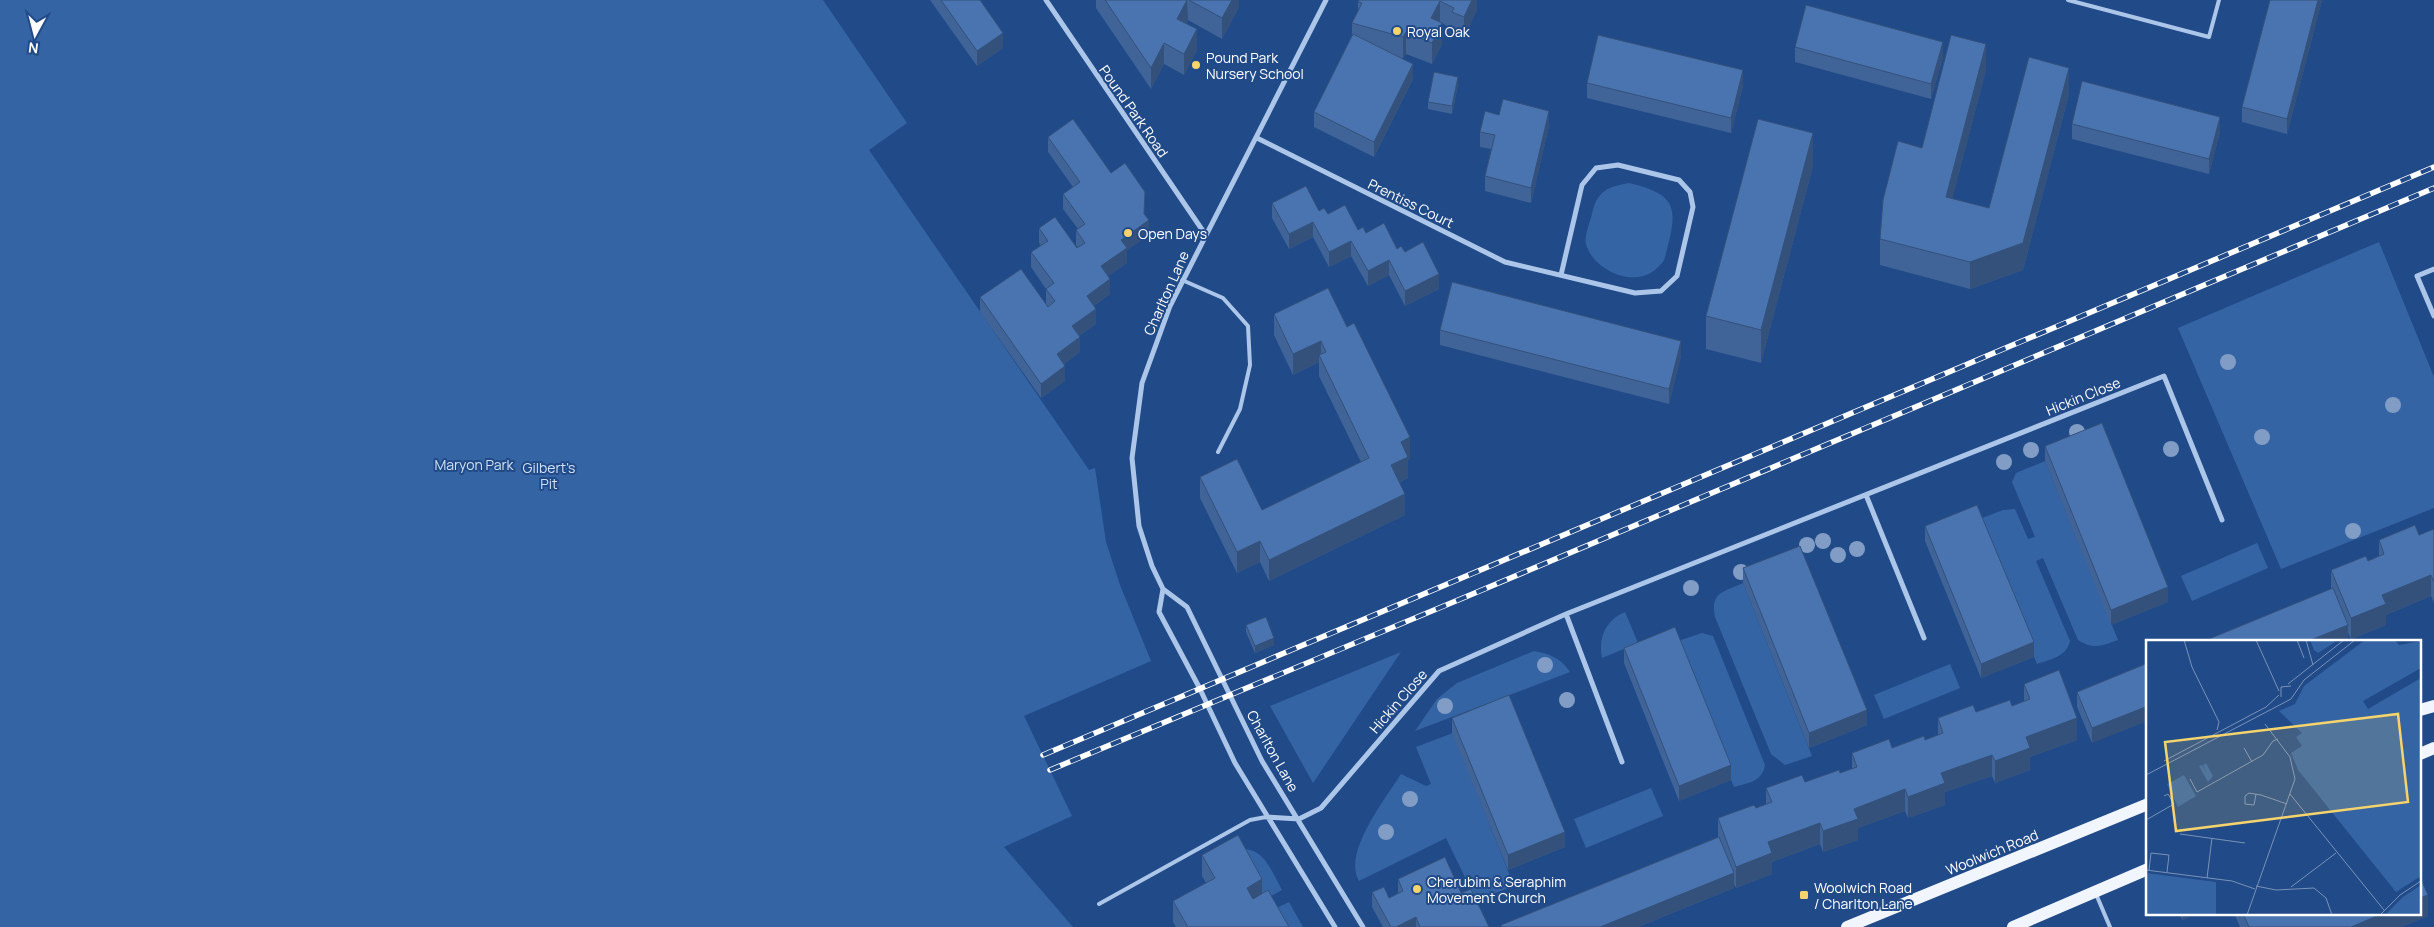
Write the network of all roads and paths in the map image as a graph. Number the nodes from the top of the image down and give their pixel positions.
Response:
1 (1046, 0) edge
2 (1326, 0) edge
3 (2068, 0) edge
4 (2218, 0) edge
5 (1257, 138) junction
6 (1205, 234) junction
7 (2434, 269) edge
8 (1561, 275) junction
9 (1182, 280) junction
10 (2434, 316) edge
11 (1218, 452) dead end
12 (1866, 495) junction
13 (2222, 520) dead end
14 (1163, 589) junction
15 (1566, 614) junction
16 (1924, 638) dead end
17 (2434, 748) edge
18 (2422, 753) edge
19 (1622, 762) dead end
20 (2146, 805) edge
21 (1266, 817) junction
22 (1299, 819) junction
23 (2146, 870) edge
24 (2095, 892) junction
25 (1099, 904) dead end
26 (1334, 927) edge
27 (1363, 927) edge
28 (1847, 927) edge
29 (2012, 927) edge
30 (2110, 927) edge

1 - 6 street, Pound Park Road
2 - 5 street, Charlton Lane
3 - 4 lane
5 - 6 street, Charlton Lane
5 - 8 street, Prentiss Court
6 - 9 street, Charlton Lane
7 - 10 street
8 - 8 street, Prentiss Court
9 - 11 lane
9 - 14 street, Charlton Lane
12 - 13 street, Hickin Close
12 - 15 street, Hickin Close
12 - 16 street
14 - 21 street
14 - 22 street, Charlton Lane
15 - 19 street
15 - 22 street, Hickin Close
17 - 18 main road
20 - 28 main road, Woolwich Road
21 - 22 street
21 - 25 lane
21 - 26 street
22 - 27 street, Charlton Lane
23 - 24 main road
24 - 29 main road
24 - 30 lane

